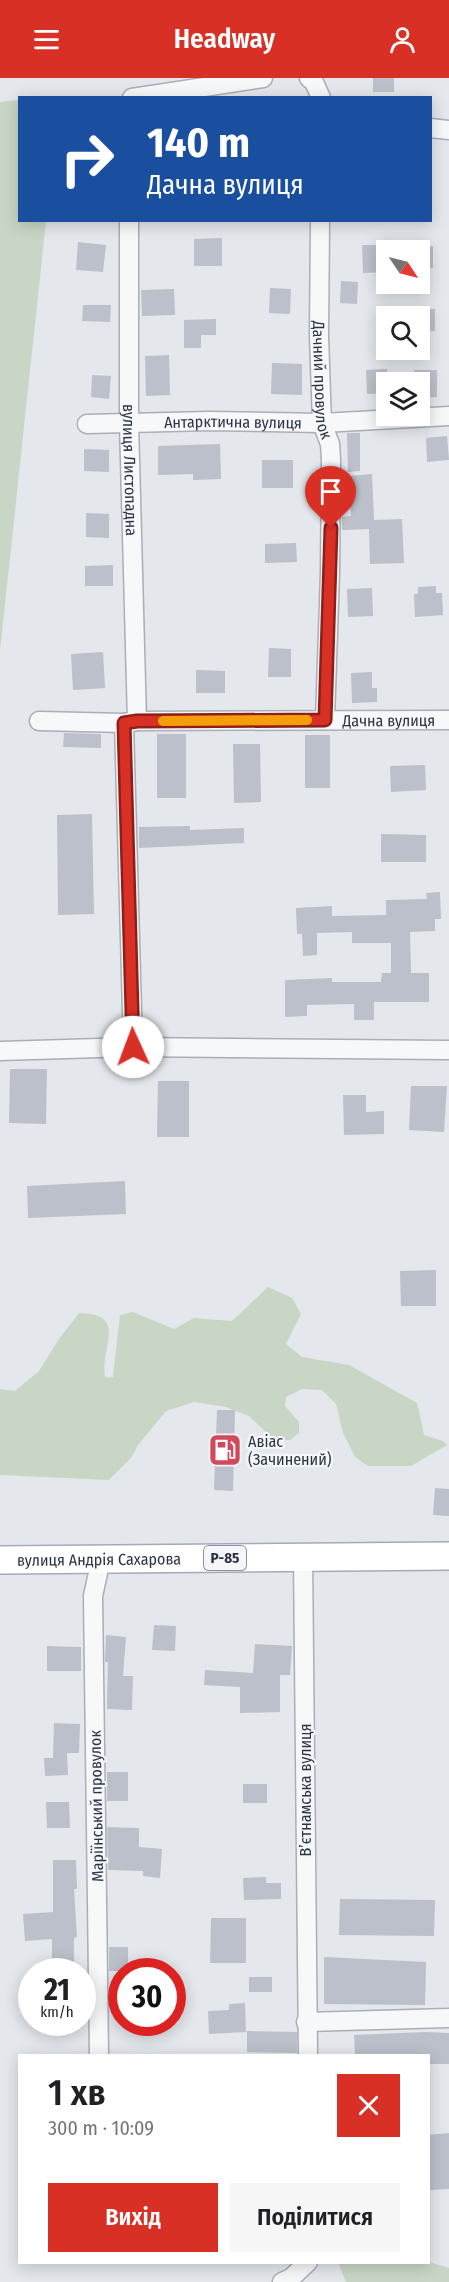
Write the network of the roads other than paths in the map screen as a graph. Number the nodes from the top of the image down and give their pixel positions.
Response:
1 (263, 78) edge
2 (309, 78) edge
3 (145, 96) edge
4 (320, 96) edge
5 (432, 128) edge
6 (449, 130) edge
7 (129, 222) edge
8 (320, 222) edge
9 (449, 416) edge
10 (129, 423) junction
11 (322, 423) junction
12 (87, 424) dead end
13 (325, 720) junction
14 (449, 720) edge
15 (39, 721) dead end
16 (130, 722) junction
17 (133, 1047) junction
18 (449, 1050) edge
19 (0, 1051) edge
20 (449, 1556) edge
21 (303, 1557) junction
22 (101, 1558) junction
23 (0, 1560) edge
24 (449, 2018) edge
25 (306, 2022) junction
26 (99, 2054) edge
27 (308, 2054) edge
28 (306, 2264) edge
29 (282, 2282) edge

1 - 3 street
2 - 4 street
5 - 6 street
7 - 10 street, вулиця Листопадна
8 - 11 street, Дачний провулок
9 - 11 street, Антарктична вулиця
10 - 11 street, Антарктична вулиця
10 - 12 street, Антарктична вулиця
10 - 16 street, вулиця Листопадна
11 - 13 street, Дачний провулок
13 - 14 street, Дачна вулиця
13 - 16 street, Дачна вулиця
15 - 16 street, Дачна вулиця
16 - 17 street, вулиця Листопадна
17 - 18 street
17 - 19 street
20 - 21 main road, вулиця Андрія Сахарова / Р-85
21 - 22 main road, вулиця Андрія Сахарова / Р-85
21 - 25 street, Вʼєтнамська вулиця
22 - 23 main road, вулиця Андрія Сахарова / Р-85
22 - 26 street, Маріїнський провулок
24 - 25 street
25 - 27 street, Вʼєтнамська вулиця
28 - 29 street

